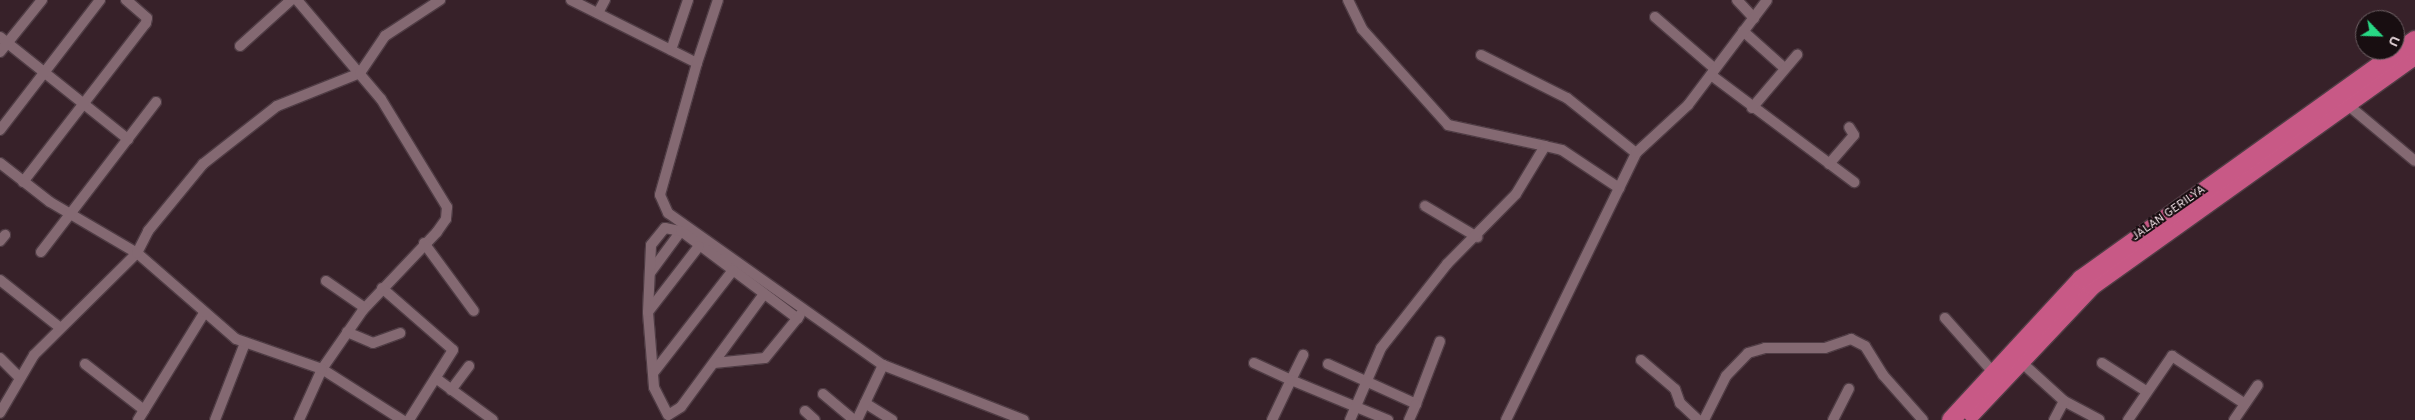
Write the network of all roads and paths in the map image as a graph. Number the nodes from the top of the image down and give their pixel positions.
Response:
1 (42, 0) edge
2 (100, 0) edge
3 (126, 0) edge
4 (291, 0) edge
5 (297, 0) edge
6 (440, 0) edge
7 (570, 0) edge
8 (605, 0) edge
9 (688, 0) edge
10 (718, 0) edge
11 (1348, 0) edge
12 (1737, 0) edge
13 (1768, 0) edge
14 (598, 13) junction
15 (1655, 17) dead end
16 (1754, 18) junction
17 (1743, 31) junction
18 (3, 40) edge
19 (2415, 40) edge
20 (240, 46) dead end
21 (672, 50) junction
22 (0, 52) edge
23 (1481, 55) dead end
24 (1796, 55) dead end
25 (2415, 56) edge
26 (697, 63) junction
27 (1781, 65) dead end
28 (1713, 72) junction
29 (44, 74) junction
30 (360, 74) junction
31 (156, 102) dead end
32 (80, 104) junction
33 (2348, 105) junction
34 (1752, 108) junction
35 (1849, 127) dead end
36 (0, 130) edge
37 (128, 139) junction
38 (1545, 146) junction
39 (1636, 154) junction
40 (2415, 161) edge
41 (0, 163) edge
42 (1829, 164) junction
43 (23, 182) junction
44 (1854, 182) dead end
45 (1620, 187) junction
46 (2201, 200) junction
47 (1425, 206) dead end
48 (72, 214) junction
49 (681, 231) junction
50 (1478, 237) junction
51 (424, 243) junction
52 (699, 246) junction
53 (41, 252) dead end
54 (136, 253) junction
55 (733, 270) junction
56 (650, 273) junction
57 (0, 280) edge
58 (326, 281) dead end
59 (382, 288) junction
60 (764, 294) junction
61 (365, 308) junction
62 (474, 311) dead end
63 (648, 312) junction
64 (204, 313) junction
65 (800, 316) junction
66 (1945, 318) dead end
67 (59, 327) junction
68 (348, 332) junction
69 (400, 333) dead end
70 (1440, 341) dead end
71 (245, 343) junction
72 (1303, 355) dead end
73 (0, 358) edge
74 (1641, 360) dead end
75 (2019, 360) junction
76 (714, 363) junction
77 (1254, 363) dead end
78 (2102, 363) dead end
79 (85, 364) dead end
80 (1328, 364) dead end
81 (883, 365) junction
82 (469, 366) dead end
83 (322, 369) junction
84 (654, 372) junction
85 (1992, 372) junction
86 (19, 377) junction
87 (437, 379) junction
88 (1292, 380) junction
89 (1366, 382) junction
90 (2258, 385) dead end
91 (1848, 389) dead end
92 (451, 390) junction
93 (2146, 391) junction
94 (823, 394) dead end
95 (2064, 401) junction
96 (865, 403) junction
97 (1416, 404) junction
98 (2245, 404) junction
99 (1356, 405) junction
100 (144, 410) junction
101 (805, 411) dead end
102 (0, 413) edge
103 (138, 420) edge
104 (215, 420) edge
105 (299, 420) edge
106 (402, 420) edge
107 (409, 420) edge
108 (493, 420) edge
109 (815, 420) edge
110 (855, 420) edge
111 (892, 420) edge
112 (1024, 420) edge
113 (1272, 420) edge
114 (1350, 420) edge
115 (1388, 420) edge
116 (1409, 420) edge
117 (1506, 420) edge
118 (1698, 420) edge
119 (1704, 420) edge
120 (1833, 420) edge
121 (1923, 420) edge
122 (1952, 420) edge
123 (1967, 420) edge
124 (2054, 420) edge
125 (2099, 420) edge
126 (2128, 420) edge
127 (2234, 420) edge

1 - 18 street
2 - 29 street
3 - 32 street
4 - 20 street
5 - 30 street
6 - 30 street
7 - 14 street
8 - 14 street
9 - 21 street
10 - 26 street
11 - 38 street
12 - 16 street
13 - 16 street
14 - 21 street
15 - 28 street
16 - 17 street
17 - 27 street
17 - 28 street
18 - 22 street
18 - 29 street
19 - 46 highway, JALAN GERILYA
21 - 26 street
23 - 39 street
24 - 34 street
25 - 33 highway, JALAN GERILYA
26 - 65 street
28 - 34 street
28 - 39 street
29 - 32 street
29 - 36 street
30 - 51 street
30 - 54 street
31 - 37 street
32 - 37 street
32 - 43 street
33 - 40 street
33 - 46 highway, JALAN GERILYA
34 - 42 street
35 - 42 street
37 - 48 street
38 - 45 street
38 - 50 street
39 - 45 street
41 - 43 street
42 - 44 street
43 - 48 street
45 - 117 street
46 - 75 highway, JALAN GERILYA
46 - 85 highway, JALAN GERILYA
47 - 50 street
48 - 53 street
48 - 54 street
49 - 52 street
49 - 56 street
49 - 56 street
50 - 89 street
51 - 59 street
51 - 62 street
52 - 55 street
52 - 63 street
54 - 64 street
54 - 67 street
55 - 60 street
55 - 84 street
56 - 63 street
57 - 67 street
58 - 61 street
59 - 61 street
59 - 87 street
60 - 65 street
60 - 76 street
61 - 68 street
63 - 84 street
64 - 71 street
64 - 100 street
65 - 76 street
65 - 81 street
66 - 85 street
67 - 86 street
68 - 69 street
68 - 83 street
70 - 97 street
71 - 83 street
71 - 104 street
72 - 88 street
73 - 86 street
74 - 118 street
75 - 95 street
75 - 123 highway, JALAN GERILYA
76 - 84 street
77 - 88 street
78 - 93 street
79 - 100 street
80 - 89 street
81 - 96 street
81 - 112 street
82 - 92 street
83 - 105 street
83 - 106 street
85 - 122 highway, JALAN GERILYA
86 - 102 street
87 - 92 street
87 - 107 street
88 - 99 street
88 - 113 street
89 - 97 street
89 - 99 street
90 - 98 street
91 - 120 street
92 - 108 street
93 - 98 street
93 - 126 street
94 - 110 street
95 - 124 street
95 - 125 street
96 - 110 street
96 - 111 street
97 - 116 street
98 - 127 street
99 - 114 street
99 - 115 street
100 - 103 street
101 - 109 street
119 - 121 street

